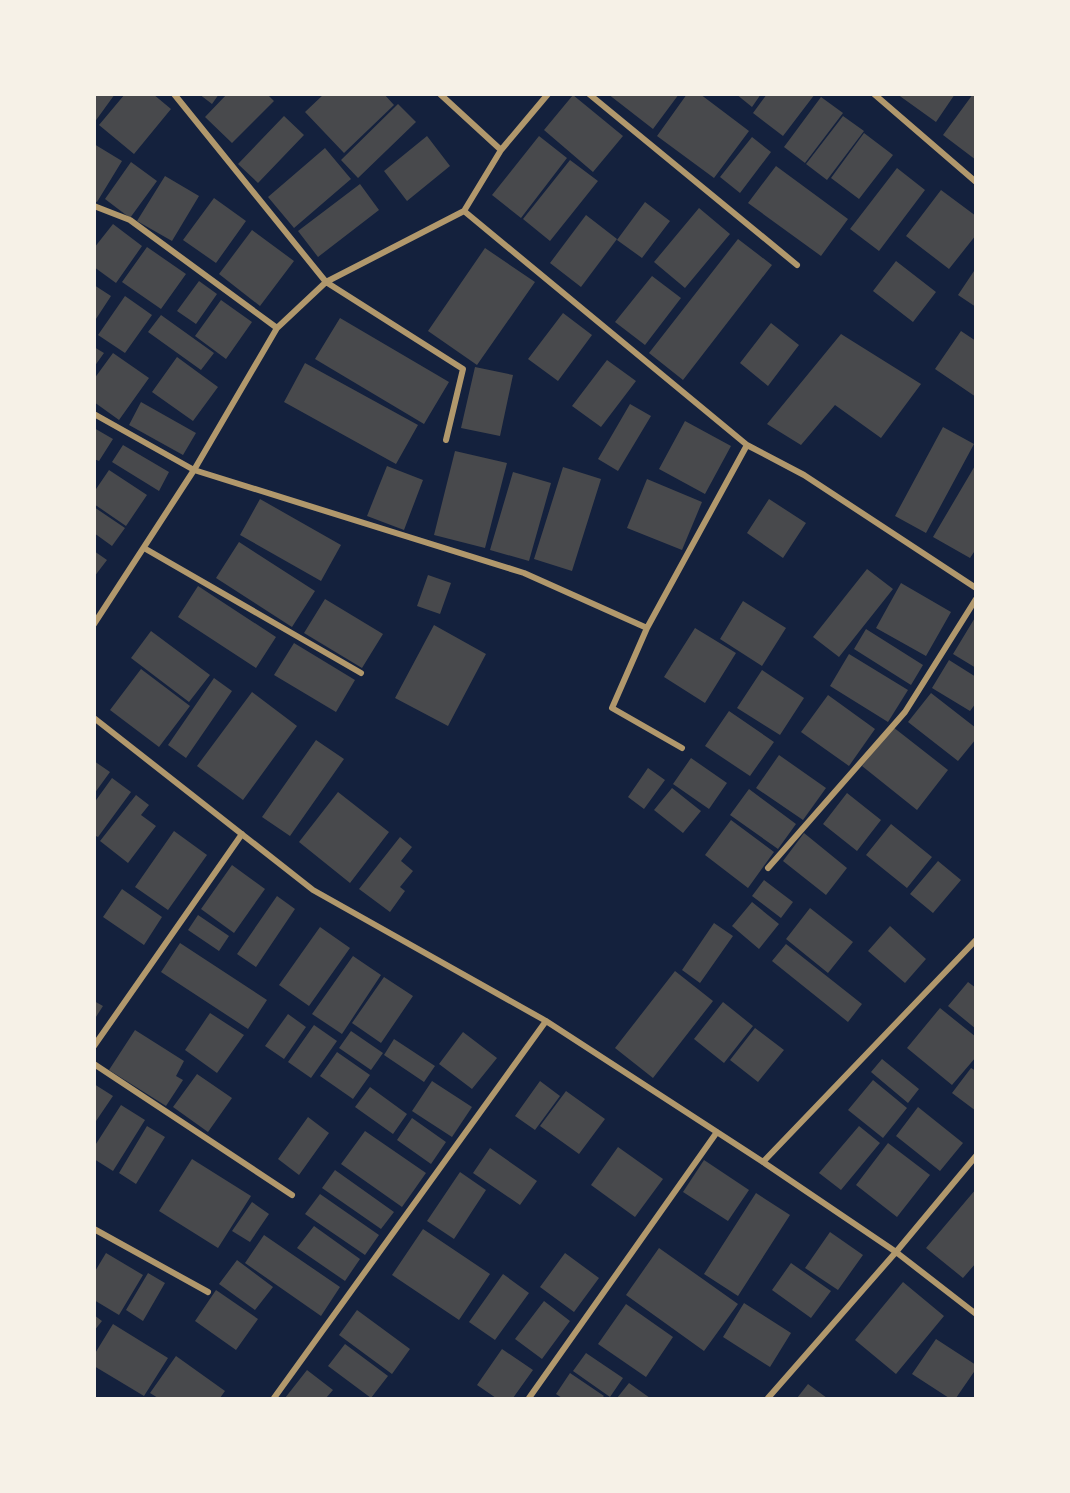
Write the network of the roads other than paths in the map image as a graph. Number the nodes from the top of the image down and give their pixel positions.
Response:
1 (174, 94) edge
2 (440, 94) edge
3 (548, 94) edge
4 (589, 94) edge
5 (874, 94) edge
6 (501, 150) junction
7 (975, 182) edge
8 (94, 206) edge
9 (464, 211) junction
10 (797, 265) dead end
11 (326, 282) junction
12 (277, 328) junction
13 (94, 414) edge
14 (446, 440) dead end
15 (747, 445) junction
16 (194, 470) junction
17 (144, 548) junction
18 (975, 588) edge
19 (975, 598) edge
20 (94, 624) edge
21 (647, 628) junction
22 (361, 673) dead end
23 (94, 718) edge
24 (682, 748) dead end
25 (242, 834) junction
26 (768, 868) dead end
27 (975, 940) edge
28 (546, 1021) junction
29 (94, 1046) edge
30 (94, 1064) edge
31 (717, 1131) junction
32 (975, 1156) edge
33 (763, 1162) junction
34 (292, 1195) dead end
35 (94, 1229) edge
36 (896, 1252) junction
37 (208, 1292) dead end
38 (975, 1314) edge
39 (274, 1398) edge
40 (530, 1398) edge
41 (768, 1398) edge

1 - 11 street
2 - 6 street
3 - 6 street
4 - 10 street
5 - 7 street
6 - 9 street
8 - 12 street
9 - 11 street
9 - 15 street
11 - 12 street
11 - 14 street
12 - 16 street
13 - 16 street
15 - 18 street
15 - 21 street
16 - 17 street
16 - 21 street
17 - 20 street
17 - 22 street
19 - 26 street
21 - 24 street
23 - 25 street
25 - 28 street
25 - 29 street
27 - 33 street
28 - 31 street
28 - 39 street
30 - 34 street
31 - 33 street
31 - 40 street
32 - 36 street
33 - 36 street
35 - 37 street
36 - 38 street
36 - 41 street

